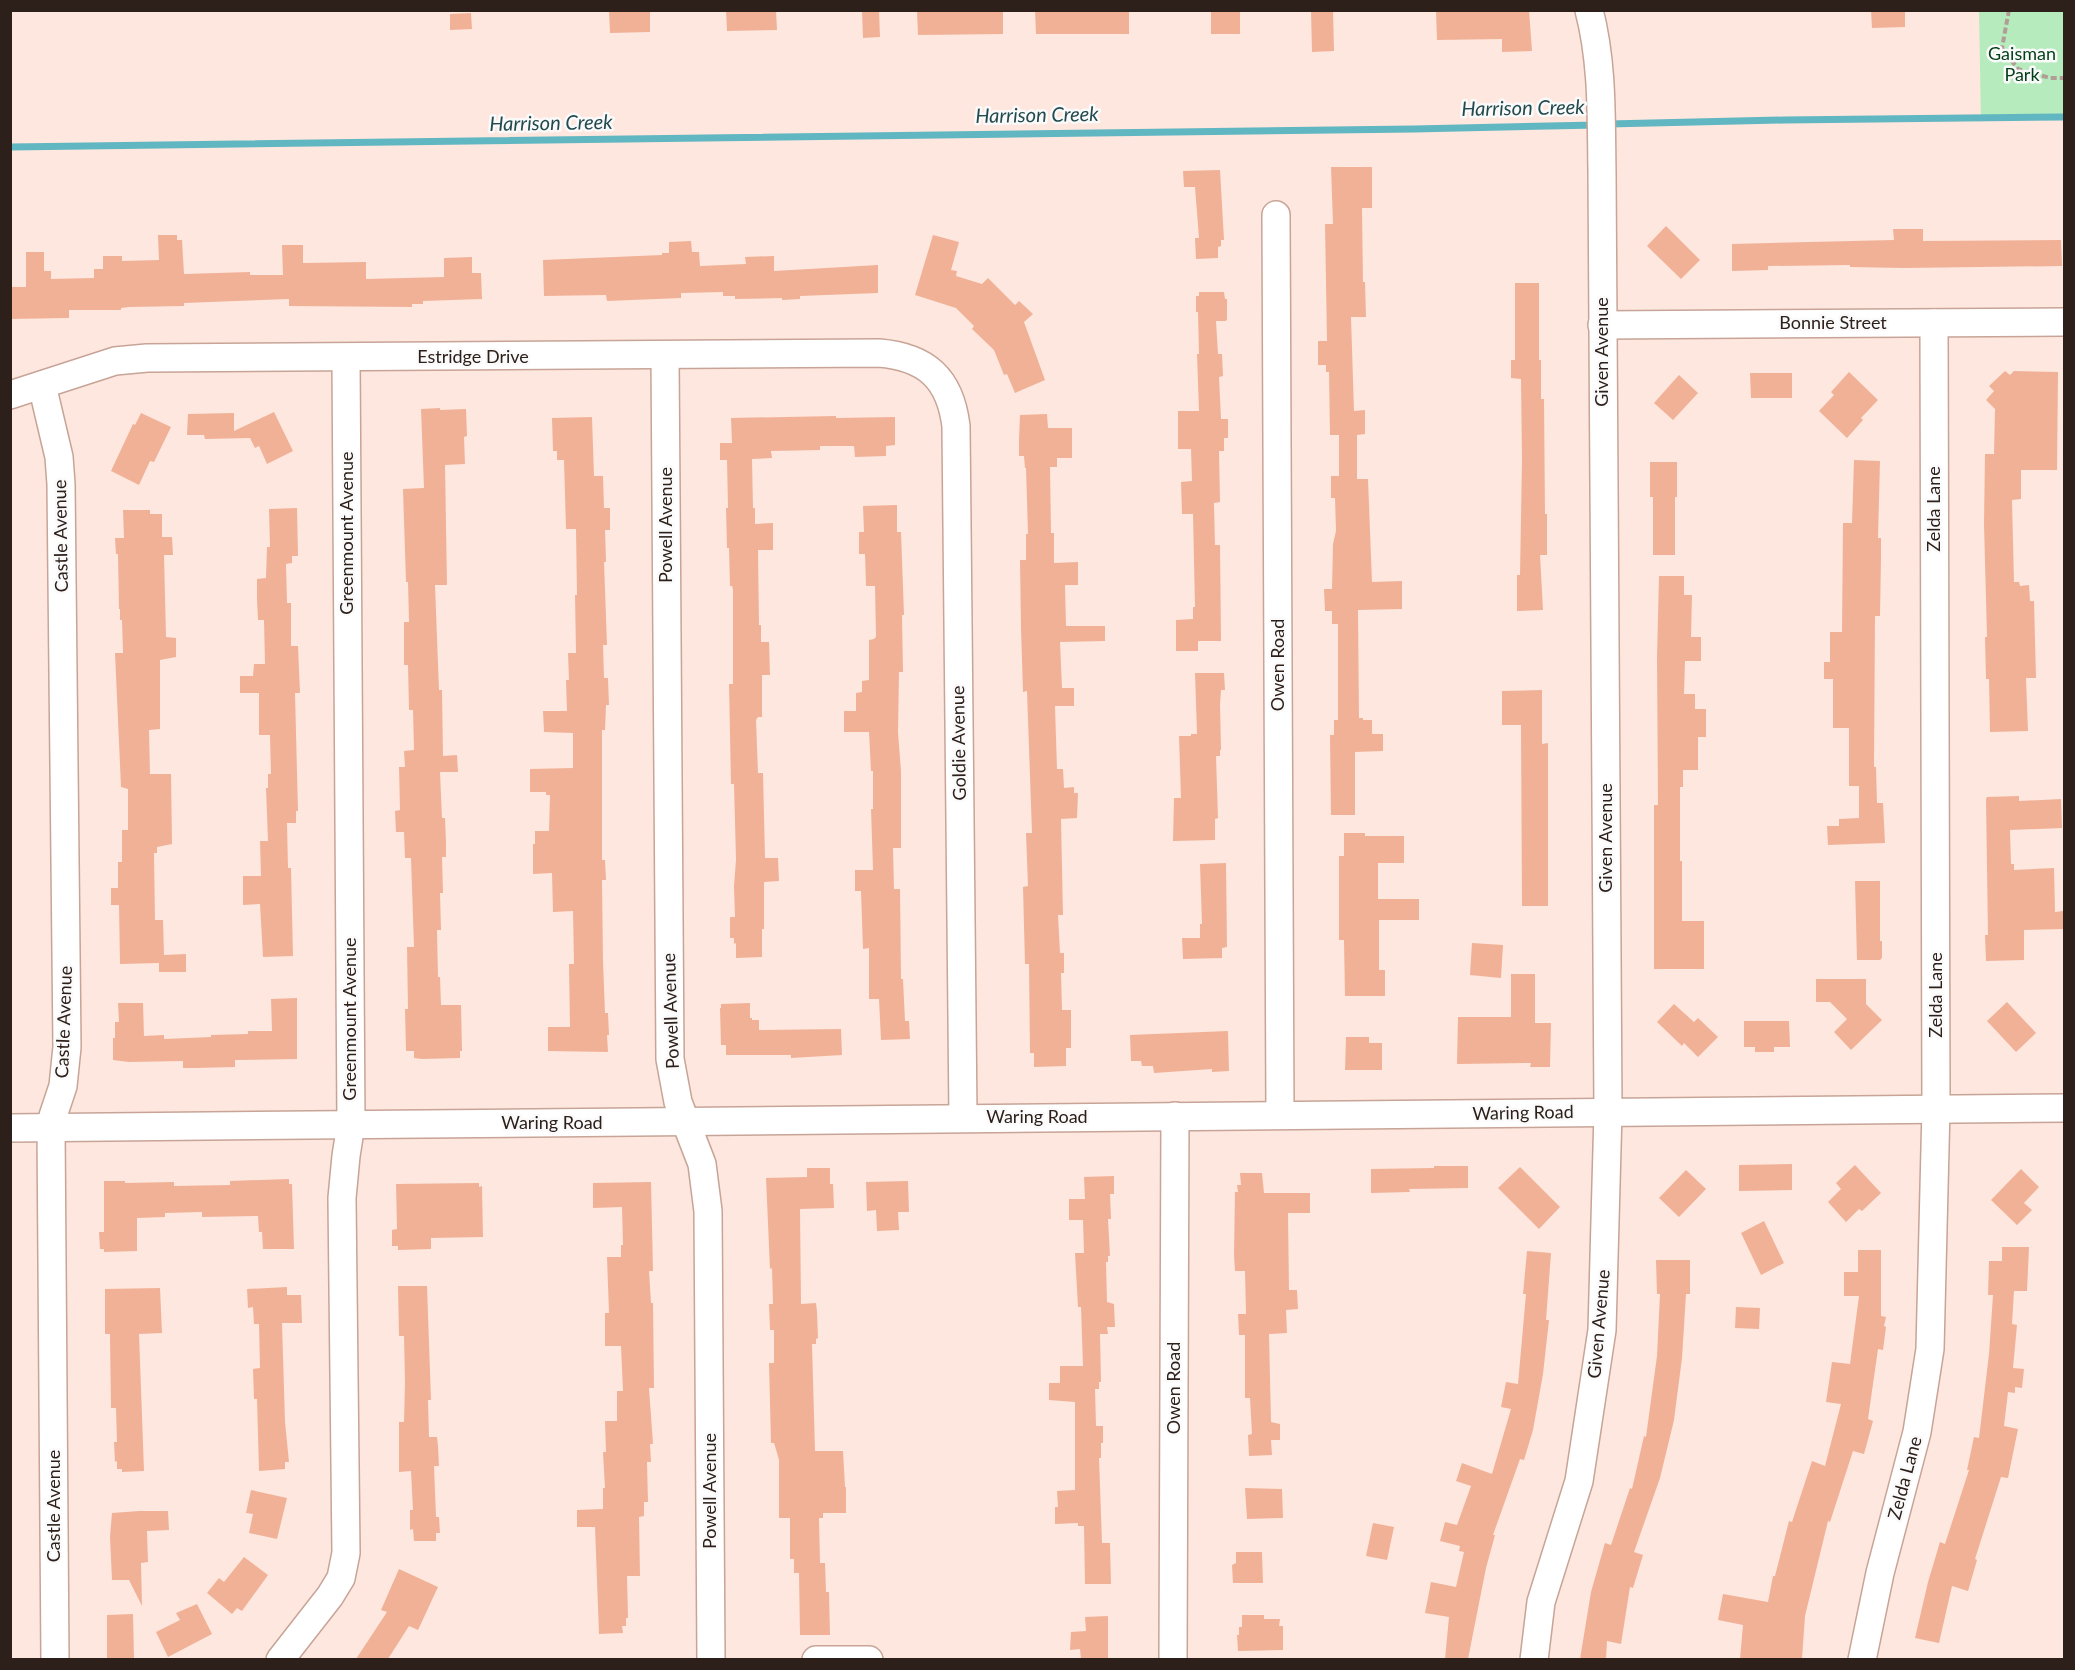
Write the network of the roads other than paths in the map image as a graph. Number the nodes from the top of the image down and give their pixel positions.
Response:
1 (1589, 10) edge
2 (1276, 215) dead end
3 (2064, 322) edge
4 (1934, 323) junction
5 (1602, 325) junction
6 (665, 356) junction
7 (346, 358) junction
8 (934, 375) joint
9 (42, 385) junction
10 (10, 395) edge
11 (1936, 1108) junction
12 (2064, 1108) edge
13 (1608, 1112) junction
14 (1280, 1115) junction
15 (1175, 1116) junction
16 (963, 1117) junction
17 (685, 1122) junction
18 (351, 1124) junction
19 (10, 1128) edge
20 (51, 1128) junction
21 (55, 1659) edge
22 (280, 1659) edge
23 (711, 1659) edge
24 (816, 1659) edge
25 (869, 1659) edge
26 (1173, 1659) edge
27 (1534, 1659) edge
28 (1862, 1659) edge

1 - 5 street, Given Avenue
2 - 14 street, Owen Road
3 - 4 street, Bonnie Street
4 - 5 street, Bonnie Street
4 - 11 street, Zelda Lane
5 - 13 street, Given Avenue
6 - 7 street, Estridge Drive
6 - 8 street, Estridge Drive
6 - 17 street, Powell Avenue
7 - 9 street, Estridge Drive
7 - 18 street, Greenmount Avenue
8 - 16 street, Goldie Avenue
9 - 10 street, Estridge Drive
9 - 20 street, Castle Avenue
11 - 12 street, Waring Road
11 - 13 street, Waring Road
11 - 28 street, Zelda Lane
13 - 14 street, Waring Road
13 - 27 street, Given Avenue
14 - 15 street, Waring Road
15 - 16 street, Waring Road
15 - 26 street, Owen Road
16 - 17 street, Waring Road
17 - 18 street, Waring Road
17 - 23 street, Powell Avenue
18 - 20 street, Waring Road
18 - 22 street, Greenmount Avenue
19 - 20 street, Waring Road
20 - 21 street, Castle Avenue
24 - 25 street

